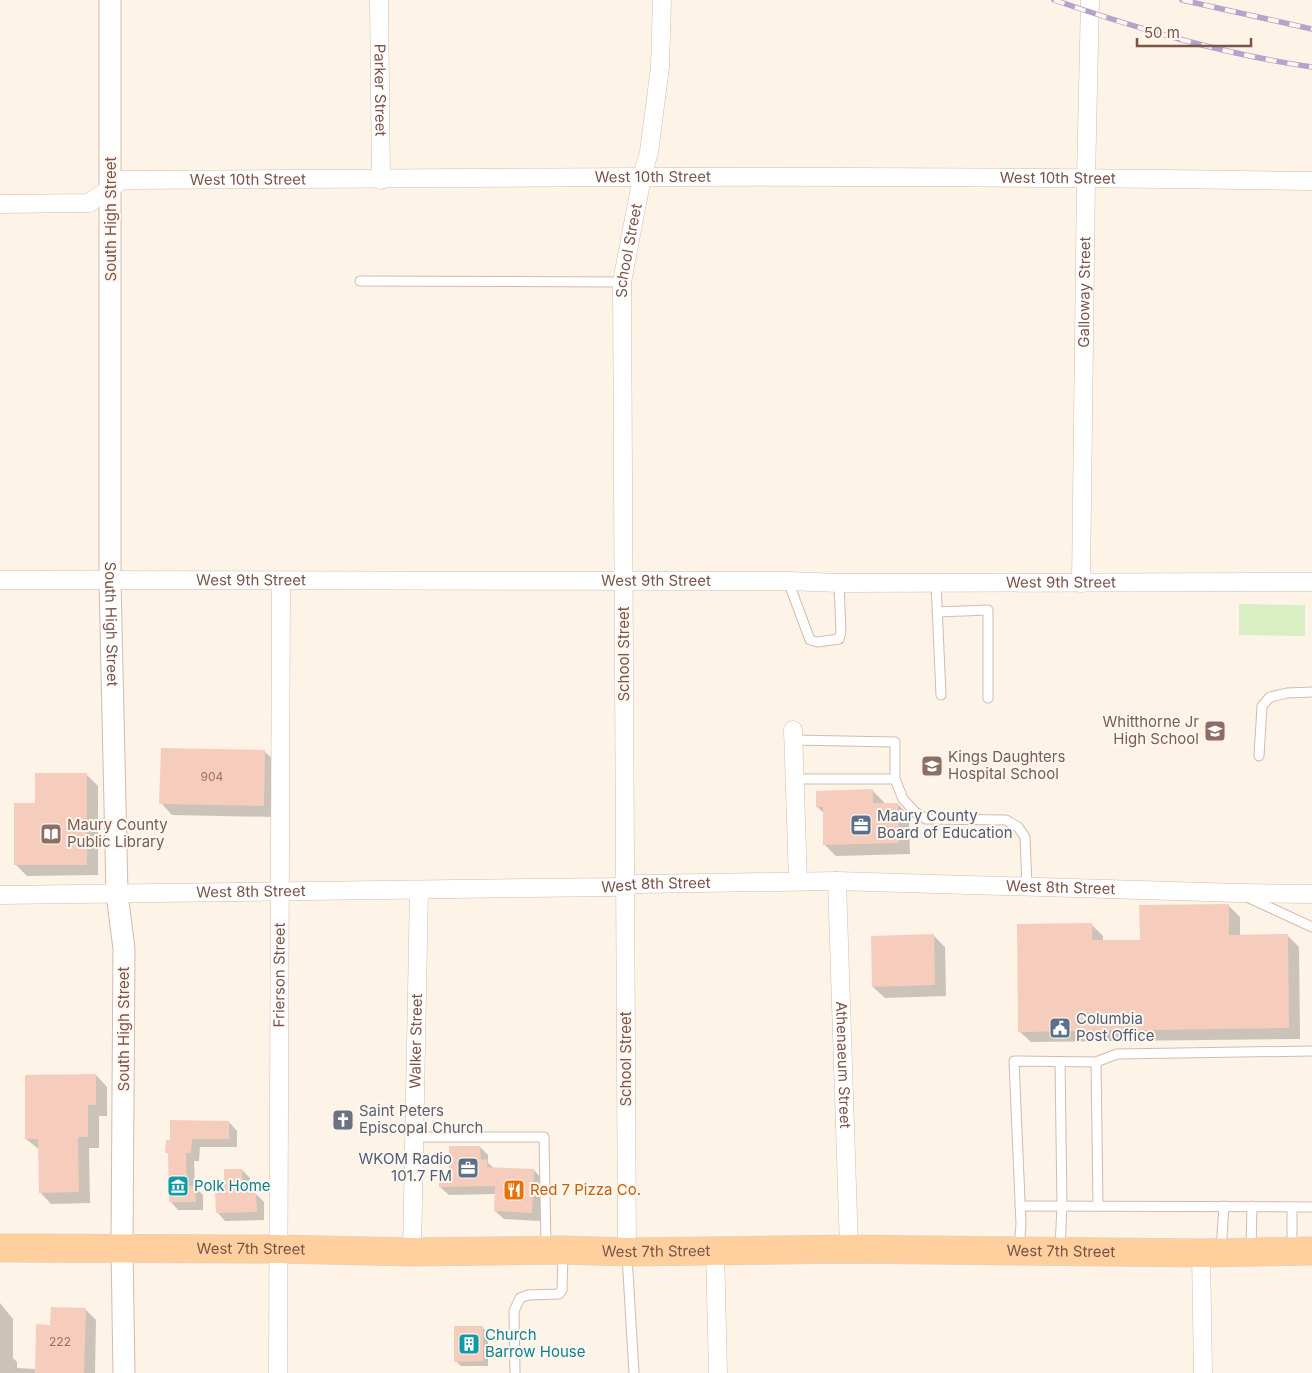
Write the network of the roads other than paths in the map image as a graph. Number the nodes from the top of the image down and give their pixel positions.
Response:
1 (110, 0) edge
2 (379, 0) edge
3 (662, 0) edge
4 (1090, 0) edge
5 (642, 177) junction
6 (1086, 178) junction
7 (381, 180) junction
8 (1312, 181) edge
9 (111, 188) junction
10 (0, 204) edge
11 (360, 281) dead end
12 (622, 282) junction
13 (0, 580) edge
14 (110, 581) junction
15 (280, 581) junction
16 (624, 581) junction
17 (788, 581) junction
18 (1312, 582) edge
19 (839, 583) junction
20 (936, 583) junction
21 (1081, 583) junction
22 (937, 612) junction
23 (1312, 692) edge
24 (941, 695) dead end
25 (988, 698) dead end
26 (793, 735) joint
27 (1259, 756) dead end
28 (795, 779) junction
29 (895, 779) junction
30 (798, 881) junction
31 (837, 881) junction
32 (625, 886) junction
33 (1027, 887) junction
34 (419, 890) junction
35 (279, 892) junction
36 (1240, 893) junction
37 (117, 894) junction
38 (1312, 894) edge
39 (0, 895) edge
40 (1312, 927) edge
41 (1312, 1051) edge
42 (1060, 1062) junction
43 (1096, 1062) junction
44 (414, 1137) junction
45 (1020, 1206) junction
46 (1062, 1206) junction
47 (1098, 1206) junction
48 (1224, 1206) junction
49 (1252, 1206) junction
50 (1292, 1207) junction
51 (1312, 1207) edge
52 (0, 1248) edge
53 (122, 1248) junction
54 (849, 1248) junction
55 (279, 1249) junction
56 (555, 1250) junction
57 (1019, 1251) junction
58 (1060, 1251) junction
59 (1302, 1251) edge
60 (412, 1252) junction
61 (627, 1252) junction
62 (716, 1252) junction
63 (1251, 1252) junction
64 (1211, 1253) junction
65 (124, 1373) edge
66 (278, 1373) edge
67 (515, 1373) edge
68 (634, 1373) edge
69 (718, 1373) edge
70 (1203, 1373) edge

1 - 9 street, South High Street
2 - 7 street, Parker Street
3 - 5 street, School Street
4 - 6 street, Galloway Street
5 - 6 street, West 10th Street
5 - 7 street, West 10th Street
5 - 12 street, School Street
6 - 8 street, West 10th Street
6 - 21 street, Galloway Street
7 - 9 street, West 10th Street
9 - 10 street, West 10th Street
9 - 14 street, South High Street
11 - 12 lane
12 - 16 street, School Street
13 - 14 street, West 9th Street
14 - 15 street, West 9th Street
14 - 37 street, South High Street
15 - 16 street, West 9th Street
15 - 35 street, Frierson Street
16 - 17 street, West 9th Street
16 - 32 street, School Street
17 - 19 street, West 9th Street
17 - 19 lane
18 - 21 street, West 9th Street
19 - 20 street, West 9th Street
20 - 21 street, West 9th Street
20 - 22 lane
22 - 24 lane
22 - 25 lane
23 - 27 lane
26 - 28 street
26 - 29 lane
28 - 29 lane
28 - 30 street
29 - 33 lane
30 - 31 street, West 8th Street
30 - 32 street, West 8th Street
31 - 33 street, West 8th Street
31 - 54 street, Athenaeum Street
32 - 34 street, West 8th Street
32 - 61 street, School Street
33 - 36 street, West 8th Street
34 - 35 street, West 8th Street
34 - 44 street, Walker Street
35 - 37 street, West 8th Street
35 - 55 street, Frierson Street
36 - 38 street, West 8th Street
36 - 40 lane
37 - 39 street, West 8th Street
37 - 53 street, South High Street
41 - 43 lane
42 - 43 lane
42 - 45 lane
42 - 46 lane
43 - 47 lane
44 - 56 lane
44 - 60 street, Walker Street
45 - 46 lane
45 - 57 lane
46 - 47 lane
46 - 58 lane
47 - 48 lane
48 - 49 lane
48 - 64 lane
49 - 50 lane
49 - 63 lane
50 - 51 lane
50 - 59 lane
52 - 53 main road, West 7th Street
53 - 55 main road, West 7th Street
53 - 65 street, South High Street
54 - 57 main road, West 7th Street
54 - 62 main road, West 7th Street
55 - 60 main road, West 7th Street
55 - 66 street, Frierson Street
56 - 60 main road, West 7th Street
56 - 61 main road, West 7th Street
56 - 67 lane
57 - 58 main road, West 7th Street
58 - 64 main road, West 7th Street
59 - 63 main road, West 7th Street
61 - 62 main road, West 7th Street
61 - 68 lane
62 - 69 street
63 - 64 main road, West 7th Street
64 - 70 street

